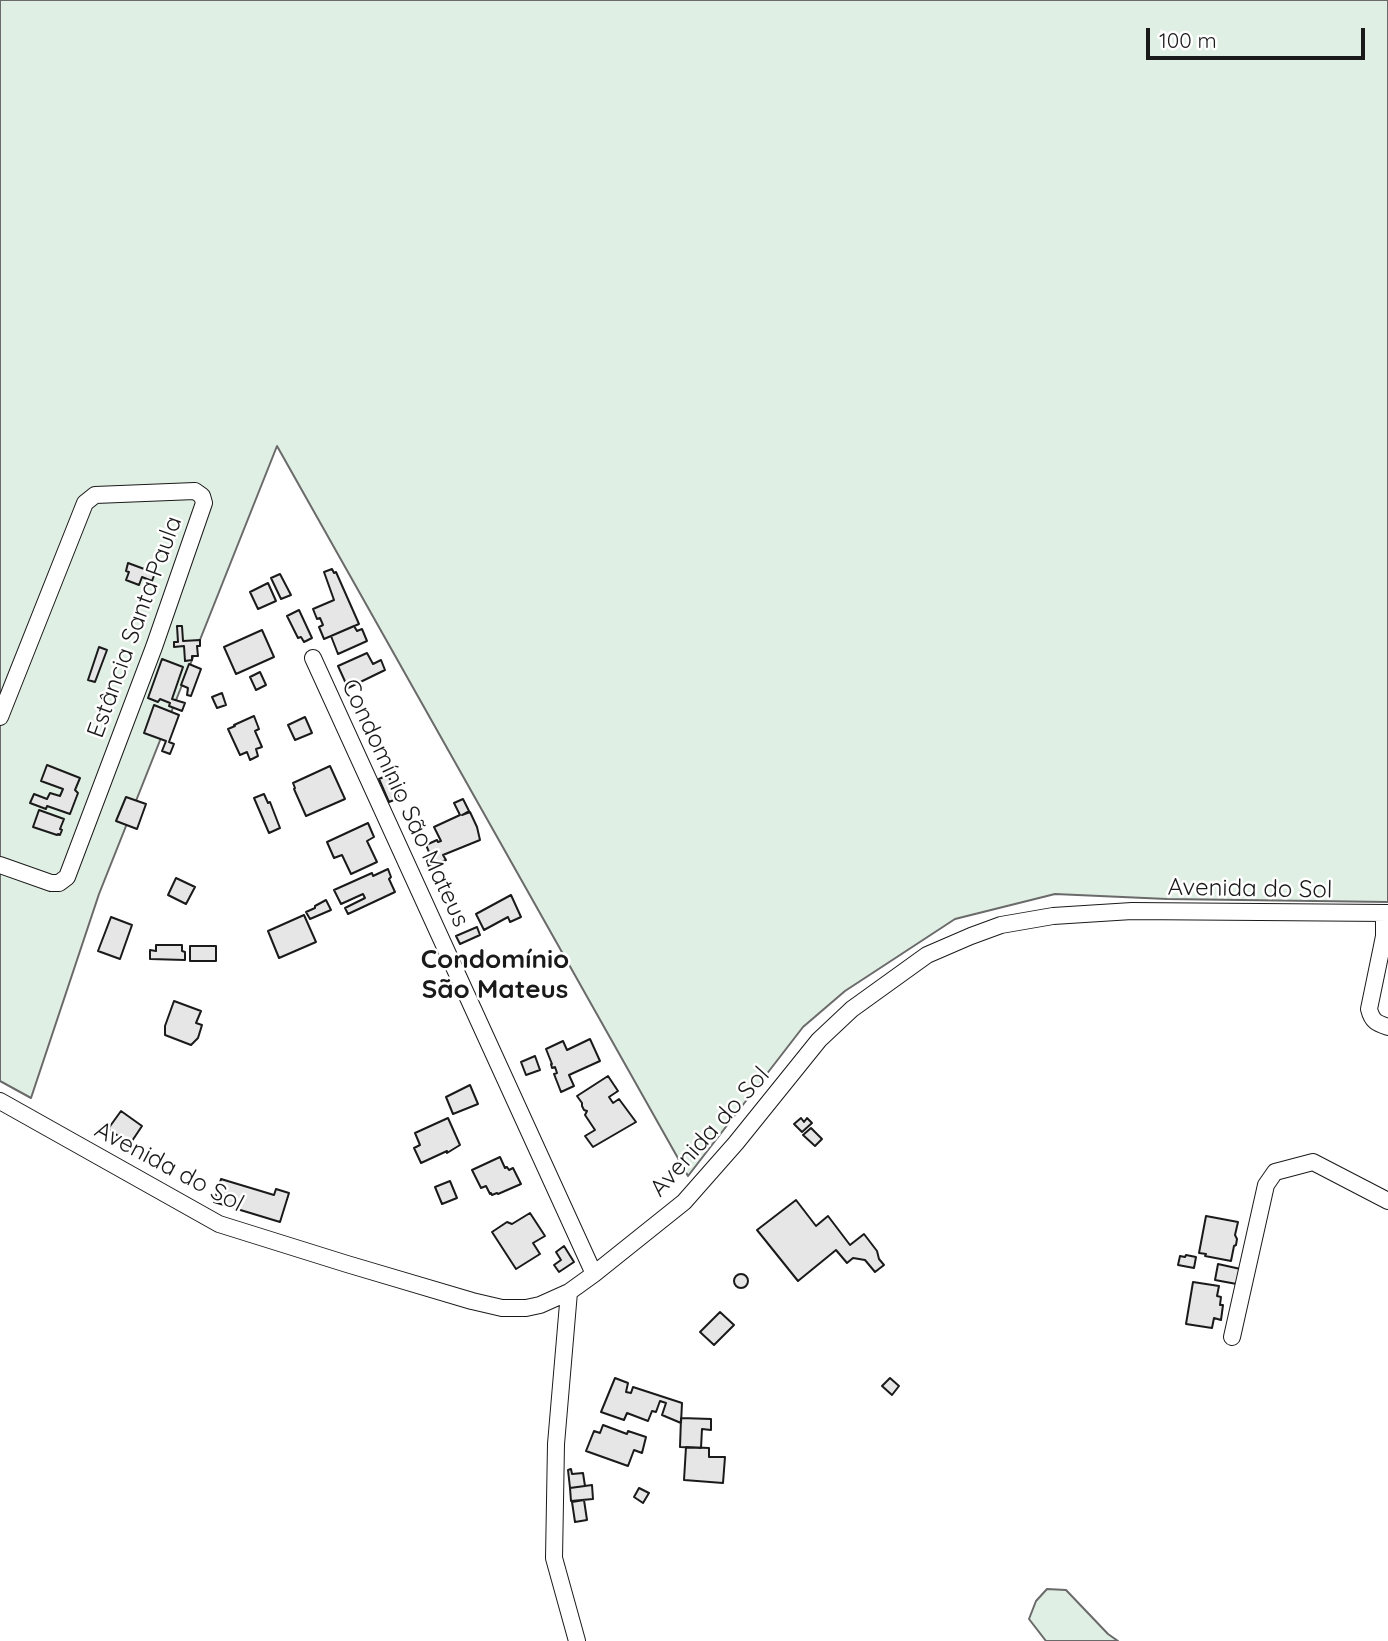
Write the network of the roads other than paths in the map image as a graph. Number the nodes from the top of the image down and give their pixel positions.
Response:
1 (313, 658) dead end
2 (0, 717) edge
3 (0, 865) edge
4 (1386, 913) edge
5 (1385, 947) edge
6 (1388, 1027) edge
7 (0, 1101) edge
8 (1388, 1201) edge
9 (594, 1274) junction
10 (569, 1292) junction
11 (1232, 1337) dead end
12 (577, 1641) edge

1 - 9 street, Condomínio São Mateus
2 - 3 street, Estância Santa Paula
4 - 5 street
4 - 9 street, Avenida do Sol
5 - 6 street
7 - 10 street, Avenida do Sol
8 - 11 street
9 - 10 street, Avenida do Sol
10 - 12 street

